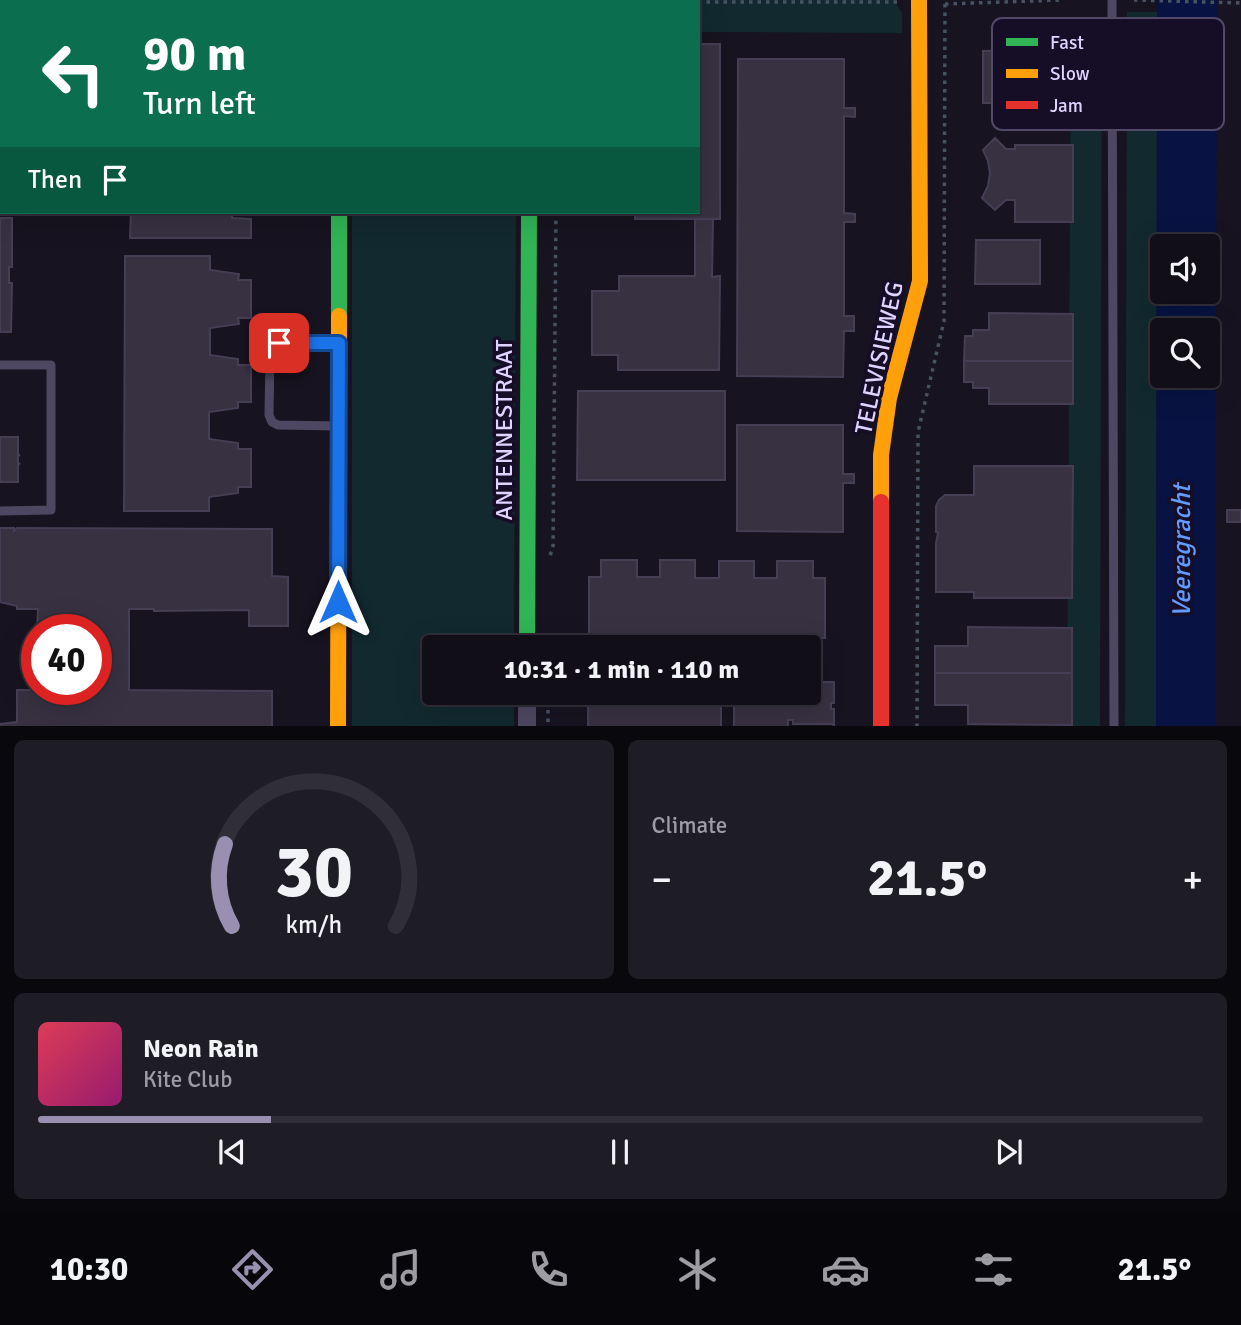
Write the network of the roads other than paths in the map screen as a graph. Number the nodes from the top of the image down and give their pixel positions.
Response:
1 (1112, 0) edge
2 (919, 1) edge
3 (1112, 18) edge
4 (1112, 130) edge
5 (339, 214) edge
6 (529, 214) edge
7 (339, 343) junction
8 (0, 365) edge
9 (338, 426) junction
10 (0, 510) edge
11 (527, 635) edge
12 (527, 705) edge
13 (338, 726) edge
14 (527, 726) edge
15 (881, 726) edge
16 (1114, 726) edge

1 - 3 lane
2 - 15 street, TELEVISIEWEG
4 - 16 lane
5 - 7 street
6 - 11 street, ANTENNESTRAAT
7 - 9 street
7 - 9 lane
8 - 10 lane
9 - 13 street
12 - 14 street

